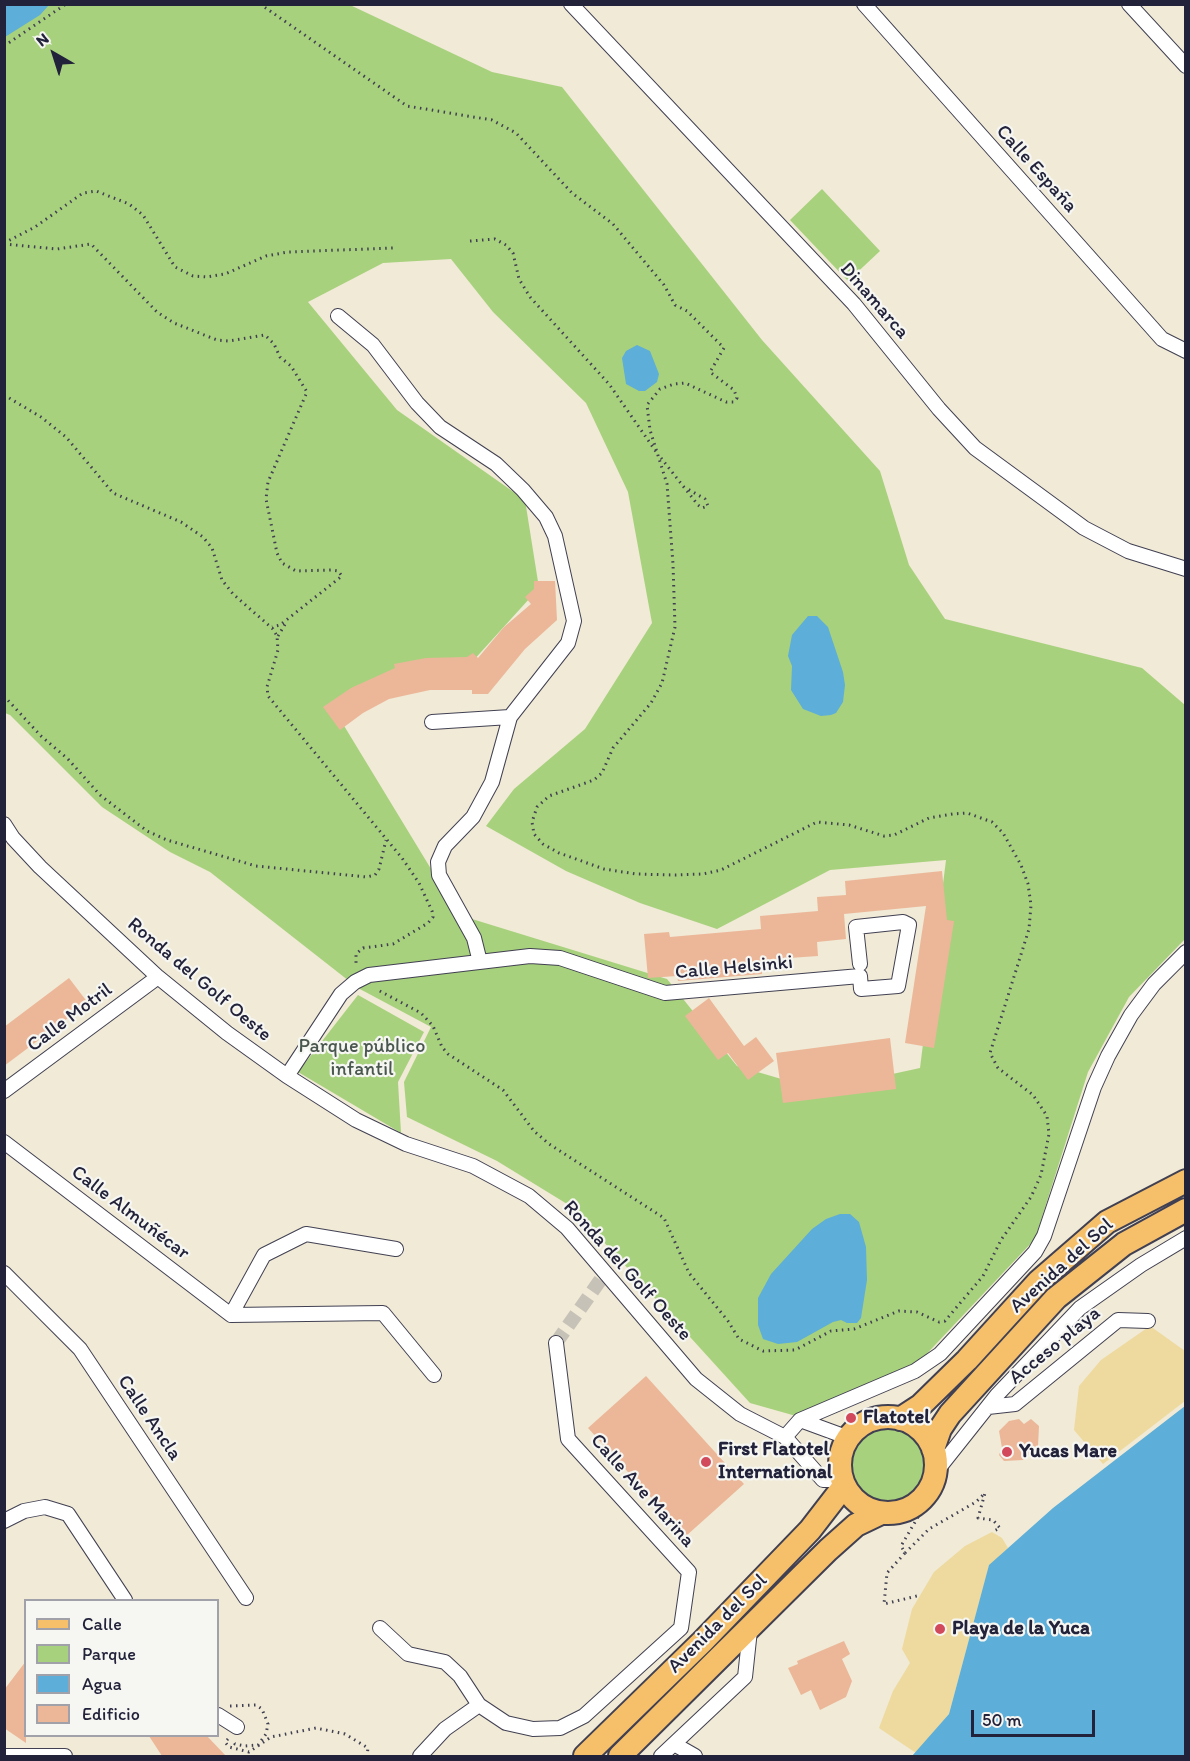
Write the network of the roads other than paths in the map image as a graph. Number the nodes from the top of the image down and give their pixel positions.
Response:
1 (571, 4) edge
2 (864, 4) edge
3 (1128, 4) edge
4 (1185, 66) edge
5 (338, 316) dead end
6 (1185, 351) edge
7 (1185, 569) edge
8 (510, 717) junction
9 (432, 722) dead end
10 (4, 824) edge
11 (1185, 952) edge
12 (480, 962) junction
13 (860, 964) dead end
14 (158, 976) junction
15 (287, 1076) junction
16 (4, 1091) edge
17 (4, 1142) edge
18 (1185, 1181) edge
19 (1185, 1210) edge
20 (1185, 1238) edge
21 (396, 1249) dead end
22 (4, 1273) edge
23 (231, 1314) junction
24 (1148, 1321) dead end
25 (556, 1343) tunnel mouth
26 (434, 1375) dead end
27 (988, 1407) junction
28 (900, 1419) junction
29 (800, 1420) junction
30 (784, 1437) junction
31 (849, 1438) junction
32 (933, 1449) junction
33 (935, 1473) junction
34 (843, 1483) junction
35 (881, 1513) junction
36 (4, 1521) edge
37 (246, 1598) dead end
38 (124, 1599) edge
39 (380, 1628) dead end
40 (681, 1628) junction
41 (750, 1630) junction
42 (702, 1642) junction
43 (479, 1705) junction
44 (219, 1716) edge
45 (234, 1732) road end
46 (674, 1744) junction
47 (5, 1756) edge
48 (65, 1756) edge
49 (420, 1756) edge
50 (585, 1756) edge
51 (620, 1756) edge
52 (661, 1756) edge
53 (695, 1756) edge

1 - 7 street, Dinamarca
2 - 6 street, Calle España
3 - 4 street
5 - 8 street
8 - 9 street
8 - 12 street
10 - 14 street, Ronda del Golf Oeste
11 - 29 street
12 - 13 street, Calle Helsinki
12 - 15 street, Calle Helsinki
14 - 15 street, Ronda del Golf Oeste
14 - 16 street, Calle Motril
15 - 30 street, Ronda del Golf Oeste
17 - 23 street, Calle Almuñécar
18 - 28 main road, Avenida del Sol
19 - 32 main road, Avenida del Sol
20 - 27 street
21 - 23 street
22 - 37 street, Calle Ancla
23 - 26 street
24 - 27 street, Acceso playa
25 - 40 street, Calle Ave Marina
27 - 33 street
28 - 31 main road
28 - 32 main road
29 - 30 street
29 - 31 street
30 - 34 street, Ronda del Golf Oeste
31 - 34 main road
32 - 33 main road
33 - 35 main road
34 - 35 main road
34 - 42 main road, Avenida del Sol
35 - 41 main road, Avenida del Sol
36 - 38 street
39 - 43 street
40 - 42 street
40 - 43 street
41 - 46 street
41 - 51 main road, Avenida del Sol
42 - 50 main road, Avenida del Sol
43 - 49 street
44 - 45 street
46 - 52 street
46 - 53 street
47 - 48 street

